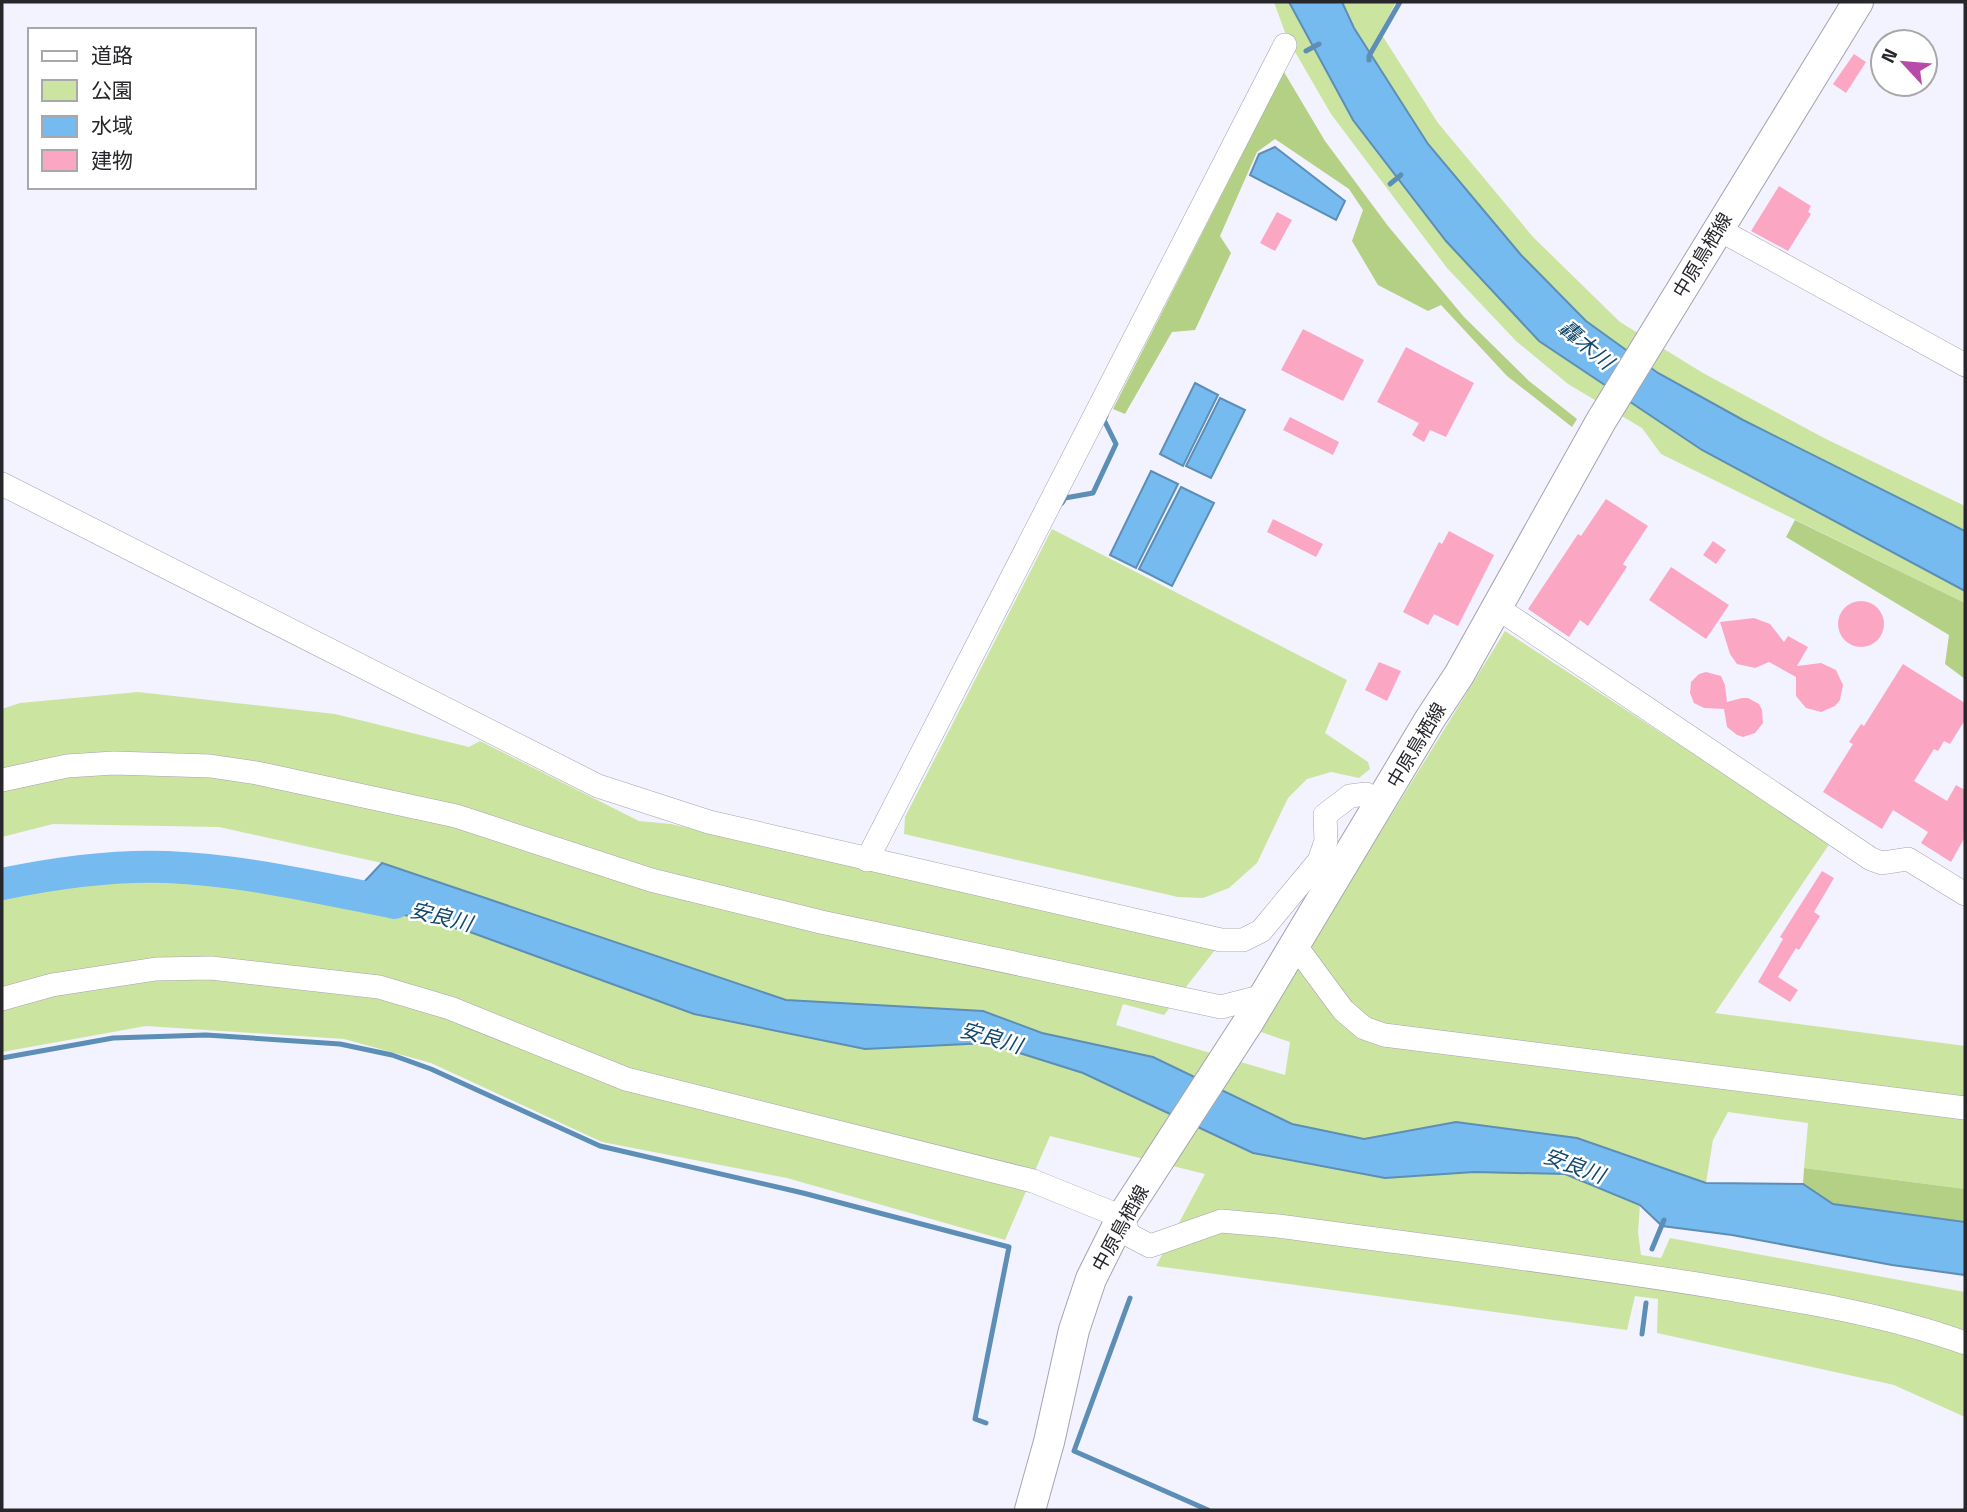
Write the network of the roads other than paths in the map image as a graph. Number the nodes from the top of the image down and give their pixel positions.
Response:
1 (1858, 2) edge
2 (1285, 45) dead end
3 (1718, 229) junction
4 (1965, 365) edge
5 (2, 484) edge
6 (1496, 607) junction
7 (2, 780) edge
8 (1380, 803) junction
9 (867, 860) junction
10 (1965, 894) edge
11 (1295, 945) junction
12 (2, 999) edge
13 (1256, 1009) junction
14 (1965, 1108) edge
15 (1128, 1209) junction
16 (1965, 1343) edge
17 (1030, 1510) edge

1 - 3 main road, 中原鳥栖線
2 - 9 street
3 - 4 street
3 - 6 main road, 中原鳥栖線
5 - 9 street
6 - 8 main road, 中原鳥栖線
6 - 10 street
7 - 13 street
8 - 9 street
8 - 11 main road, 中原鳥栖線
11 - 13 main road, 中原鳥栖線
11 - 14 street
12 - 15 street
13 - 15 main road, 中原鳥栖線
15 - 16 street
15 - 17 main road, 中原鳥栖線

